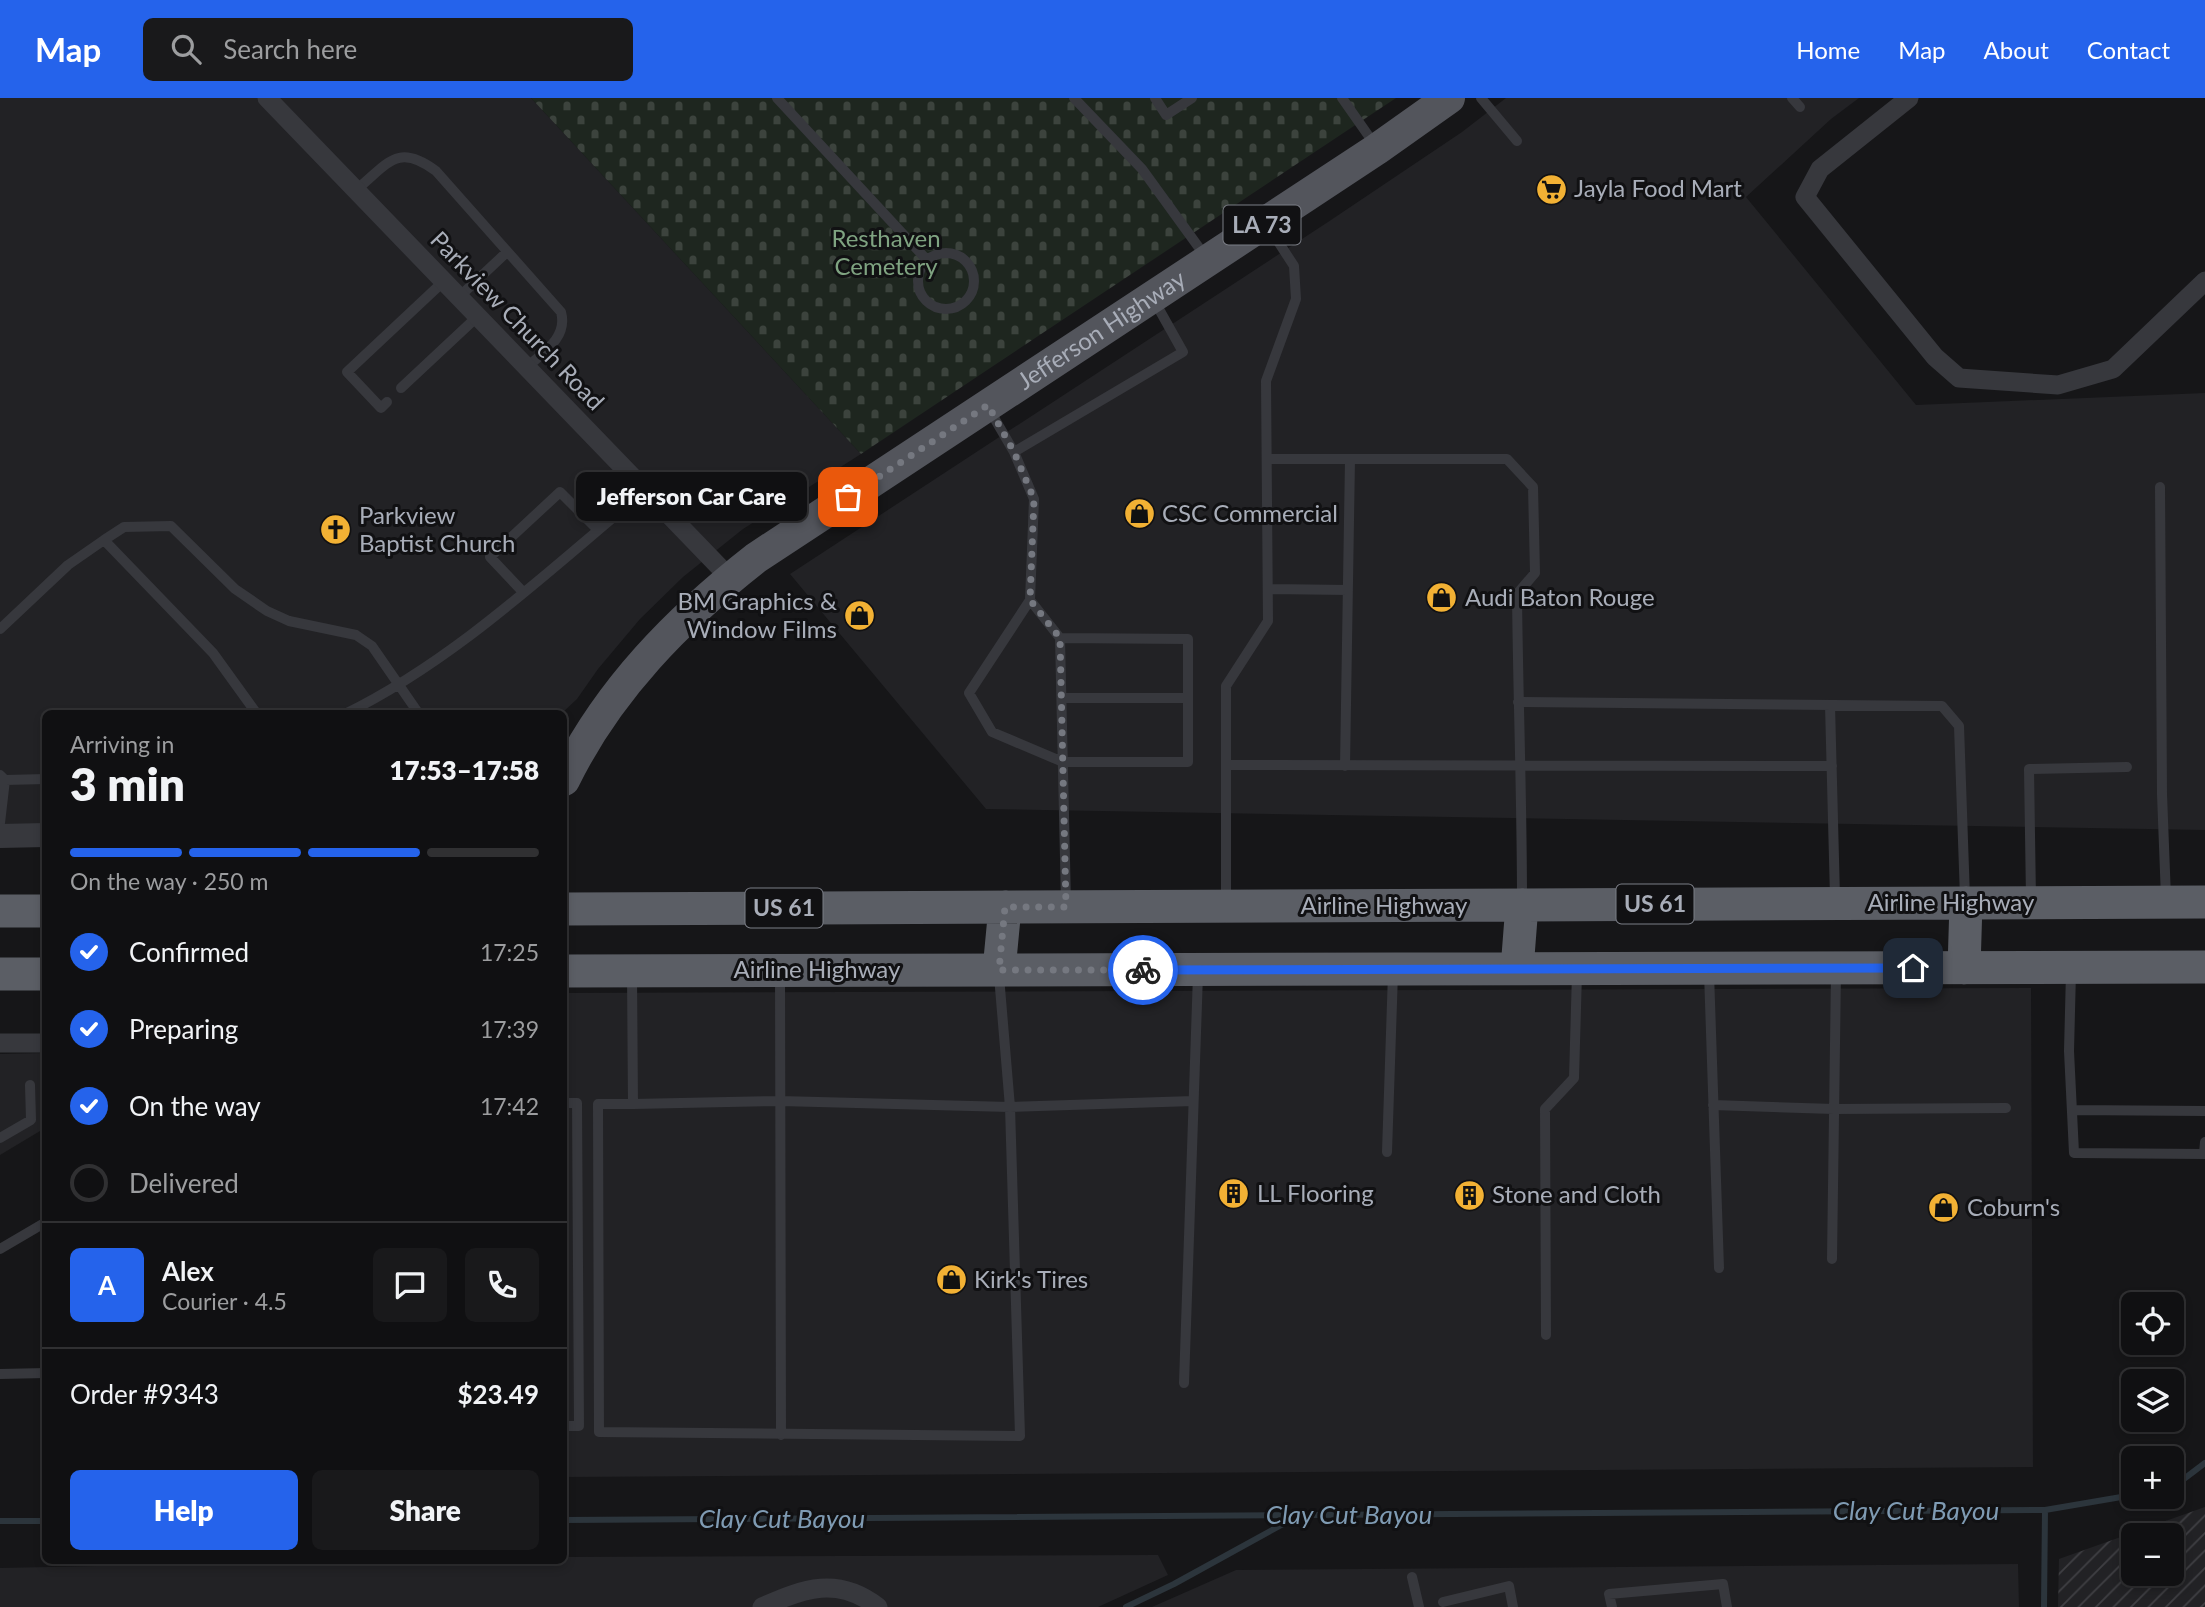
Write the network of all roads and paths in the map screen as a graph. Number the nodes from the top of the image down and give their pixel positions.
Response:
1 (267, 98) edge
2 (777, 98) edge
3 (1074, 98) edge
4 (1155, 98) edge
5 (1192, 98) edge
6 (1342, 98) edge
7 (1449, 98) edge
8 (1481, 98) edge
9 (1792, 98) edge
10 (1909, 98) edge
11 (1800, 107) dead end
12 (1517, 141) dead end
13 (1377, 149) junction
14 (356, 190) junction
15 (1266, 222) junction
16 (507, 252) junction
17 (927, 260) junction
18 (1208, 261) junction
19 (444, 281) junction
20 (2205, 281) edge
21 (459, 297) junction
22 (1152, 297) junction
23 (478, 316) junction
24 (527, 367) junction
25 (401, 388) dead end
26 (387, 402) dead end
27 (988, 405) junction
28 (1014, 452) junction
29 (1266, 459) junction
30 (1350, 459) junction
31 (2160, 487) dead end
32 (646, 490) junction
33 (598, 530) junction
34 (104, 540) junction
35 (730, 578) junction
36 (1268, 589) junction
37 (1348, 590) junction
38 (523, 592) junction
39 (1030, 600) junction
40 (0, 629) edge
41 (1060, 638) junction
42 (400, 684) junction
43 (1062, 698) junction
44 (1187, 698) junction
45 (1518, 702) junction
46 (1830, 705) junction
47 (254, 710) edge
48 (352, 710) edge
49 (416, 710) edge
50 (1063, 762) junction
51 (1522, 764) junction
52 (1226, 765) junction
53 (1345, 766) junction
54 (1832, 766) junction
55 (2127, 767) dead end
56 (567, 771) edge
57 (2, 778) edge
58 (42, 779) edge
59 (0, 823) edge
60 (42, 835) edge
61 (0, 836) edge
62 (2166, 902) junction
63 (2205, 902) edge
64 (1966, 903) junction
65 (2031, 903) junction
66 (1835, 904) junction
67 (1522, 905) junction
68 (1226, 906) junction
69 (1005, 907) junction
70 (1066, 907) junction
71 (567, 909) edge
72 (0, 911) edge
73 (42, 911) edge
74 (2205, 967) edge
75 (1836, 968) junction
76 (1965, 968) junction
77 (2071, 968) junction
78 (1393, 969) junction
79 (1517, 969) junction
80 (1577, 969) junction
81 (1709, 969) junction
82 (780, 970) junction
83 (999, 970) junction
84 (1198, 970) junction
85 (567, 971) edge
86 (632, 971) junction
87 (0, 974) edge
88 (42, 974) edge
89 (0, 1043) edge
90 (42, 1043) edge
91 (30, 1085) dead end
92 (780, 1101) junction
93 (1193, 1101) junction
94 (567, 1103) edge
95 (633, 1104) junction
96 (1713, 1105) junction
97 (1010, 1107) junction
98 (2006, 1108) dead end
99 (1834, 1109) junction
100 (2072, 1111) junction
101 (2205, 1111) edge
102 (0, 1138) edge
103 (2205, 1142) edge
104 (1387, 1152) dead end
105 (42, 1224) edge
106 (0, 1249) edge
107 (1832, 1259) dead end
108 (1718, 1268) dead end
109 (1546, 1335) dead end
110 (42, 1373) edge
111 (0, 1374) edge
112 (1184, 1383) dead end
113 (567, 1426) edge
114 (781, 1435) junction
115 (1412, 1577) dead end
116 (1443, 1602) dead end
117 (762, 1607) edge
118 (878, 1607) edge
119 (1419, 1607) edge
120 (1513, 1607) edge
121 (1612, 1607) edge
122 (1727, 1607) edge

1 - 14 street, Parkview Church Road
2 - 17 lane
3 - 18 lane
4 - 5 lane
6 - 13 lane
7 - 13 main road, Jefferson Highway / LA 73
8 - 12 lane
9 - 11 lane
10 - 20 street
13 - 15 main road, Jefferson Highway / LA 73
14 - 16 lane
14 - 19 street, Parkview Church Road
15 - 18 main road, Jefferson Highway / LA 73
15 - 29 lane
16 - 21 lane
16 - 24 lane
17 - 17 lane
18 - 22 main road, Jefferson Highway / LA 73
19 - 21 street, Parkview Church Road
19 - 26 lane
21 - 23 street, Parkview Church Road
22 - 27 main road, Jefferson Highway / LA 73
22 - 28 lane
23 - 24 street, Parkview Church Road
23 - 25 lane
24 - 32 street, Parkview Church Road
27 - 28 lane
27 - 35 main road, Jefferson Highway / LA 73
28 - 39 lane
29 - 30 lane
29 - 36 lane
30 - 37 lane
30 - 45 lane
31 - 62 lane
32 - 33 lane
32 - 35 street, Parkview Church Road
33 - 38 lane
33 - 38 lane
34 - 40 lane
34 - 42 lane
34 - 47 lane
35 - 56 main road, Jefferson Highway / LA 73
36 - 37 lane
36 - 52 lane
37 - 53 lane
38 - 42 lane
39 - 41 lane
39 - 50 lane
41 - 43 lane
41 - 44 lane
42 - 48 lane
42 - 49 lane
43 - 44 lane
43 - 50 lane
44 - 50 lane
45 - 46 lane
45 - 51 lane
46 - 54 lane
46 - 64 lane
50 - 70 lane
51 - 53 lane
51 - 54 lane
51 - 67 lane
52 - 53 lane
52 - 68 lane
54 - 66 lane
55 - 65 lane
57 - 58 lane
57 - 59 lane
60 - 61 street
62 - 63 highway, Airline Highway / US 61
62 - 65 highway, Airline Highway / US 61
64 - 65 highway, Airline Highway / US 61
64 - 66 highway, Airline Highway / US 61
64 - 76 highway
66 - 67 highway, Airline Highway / US 61
67 - 68 highway, Airline Highway / US 61
67 - 79 highway
68 - 70 highway, Airline Highway / US 61
69 - 70 highway, Airline Highway / US 61
69 - 71 highway, Airline Highway / US 61
69 - 83 highway
72 - 73 highway
74 - 77 highway, Airline Highway
75 - 76 highway, Airline Highway
75 - 81 highway, Airline Highway
75 - 99 lane
76 - 77 highway, Airline Highway
77 - 100 lane
78 - 79 highway, Airline Highway
78 - 84 highway, Airline Highway
78 - 104 lane
79 - 80 highway, Airline Highway
80 - 81 highway, Airline Highway
80 - 109 lane
81 - 96 lane
82 - 83 highway, Airline Highway
82 - 86 highway, Airline Highway
82 - 92 lane
83 - 84 highway, Airline Highway
83 - 97 lane
84 - 93 lane
85 - 86 highway, Airline Highway
86 - 95 lane
87 - 88 highway
89 - 90 street
91 - 102 lane
92 - 95 lane
92 - 97 lane
92 - 114 lane
93 - 97 lane
93 - 112 lane
94 - 113 lane
95 - 114 lane
96 - 99 lane
96 - 108 lane
97 - 114 lane
98 - 99 lane
99 - 107 lane
100 - 101 lane
100 - 103 lane
105 - 106 lane
110 - 111 lane
115 - 119 lane
116 - 120 lane
117 - 118 street
121 - 122 lane

